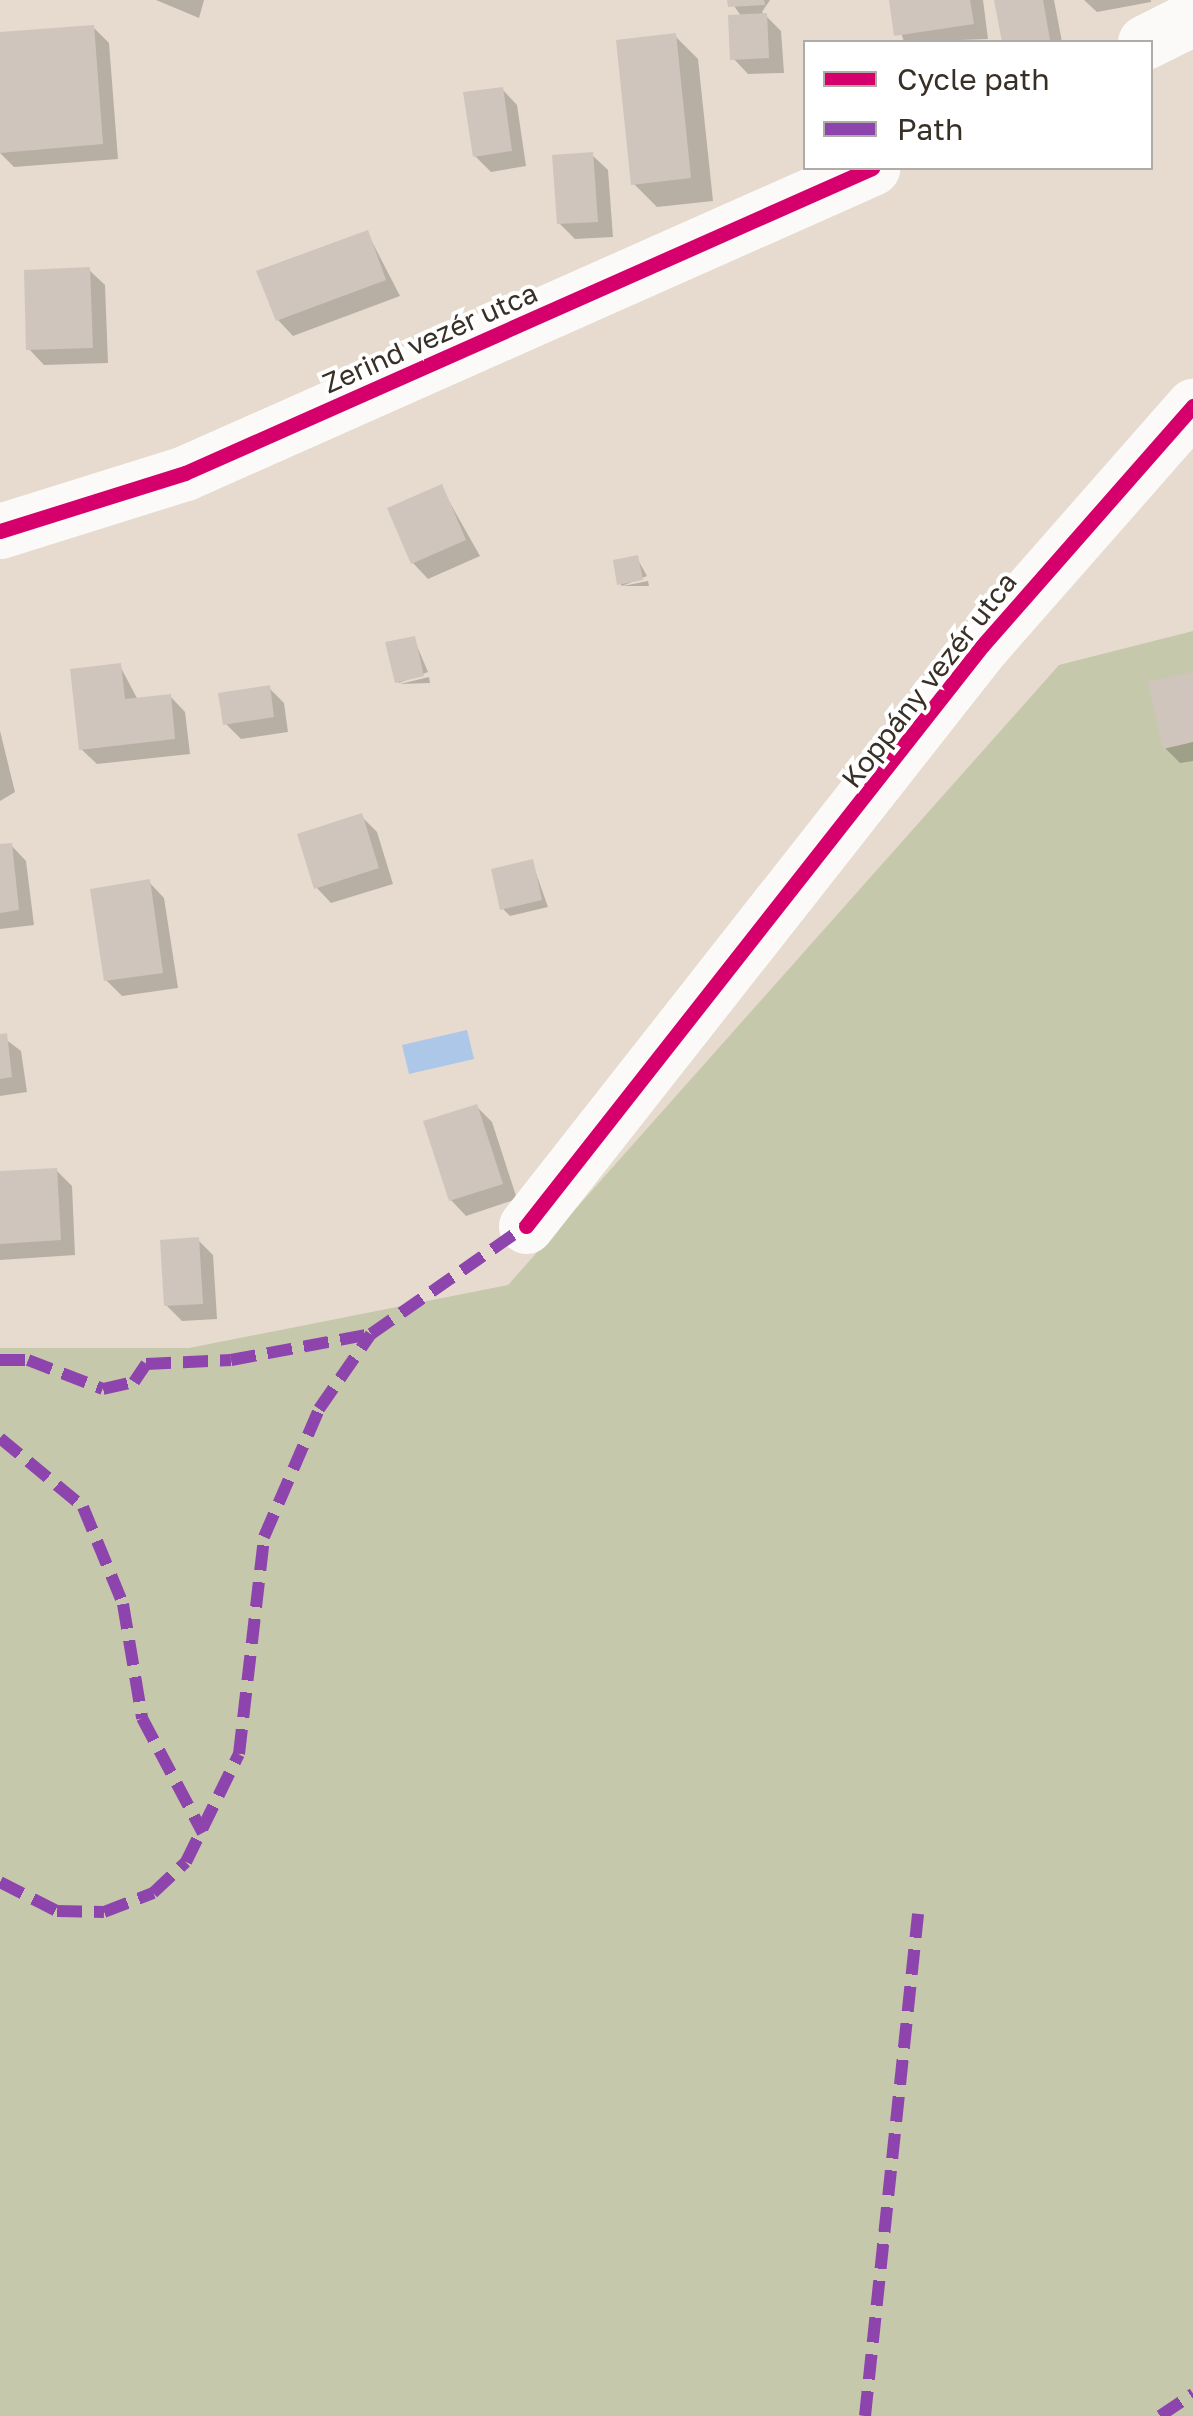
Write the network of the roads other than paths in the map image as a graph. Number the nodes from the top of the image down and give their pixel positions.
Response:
1 (1193, 18) edge
2 (1148, 40) edge
3 (868, 170) edge
4 (1193, 406) edge
5 (0, 531) edge
6 (526, 1226) dead end

1 - 2 street
3 - 5 street, Zerind vezér utca
4 - 6 street, Koppány vezér utca

